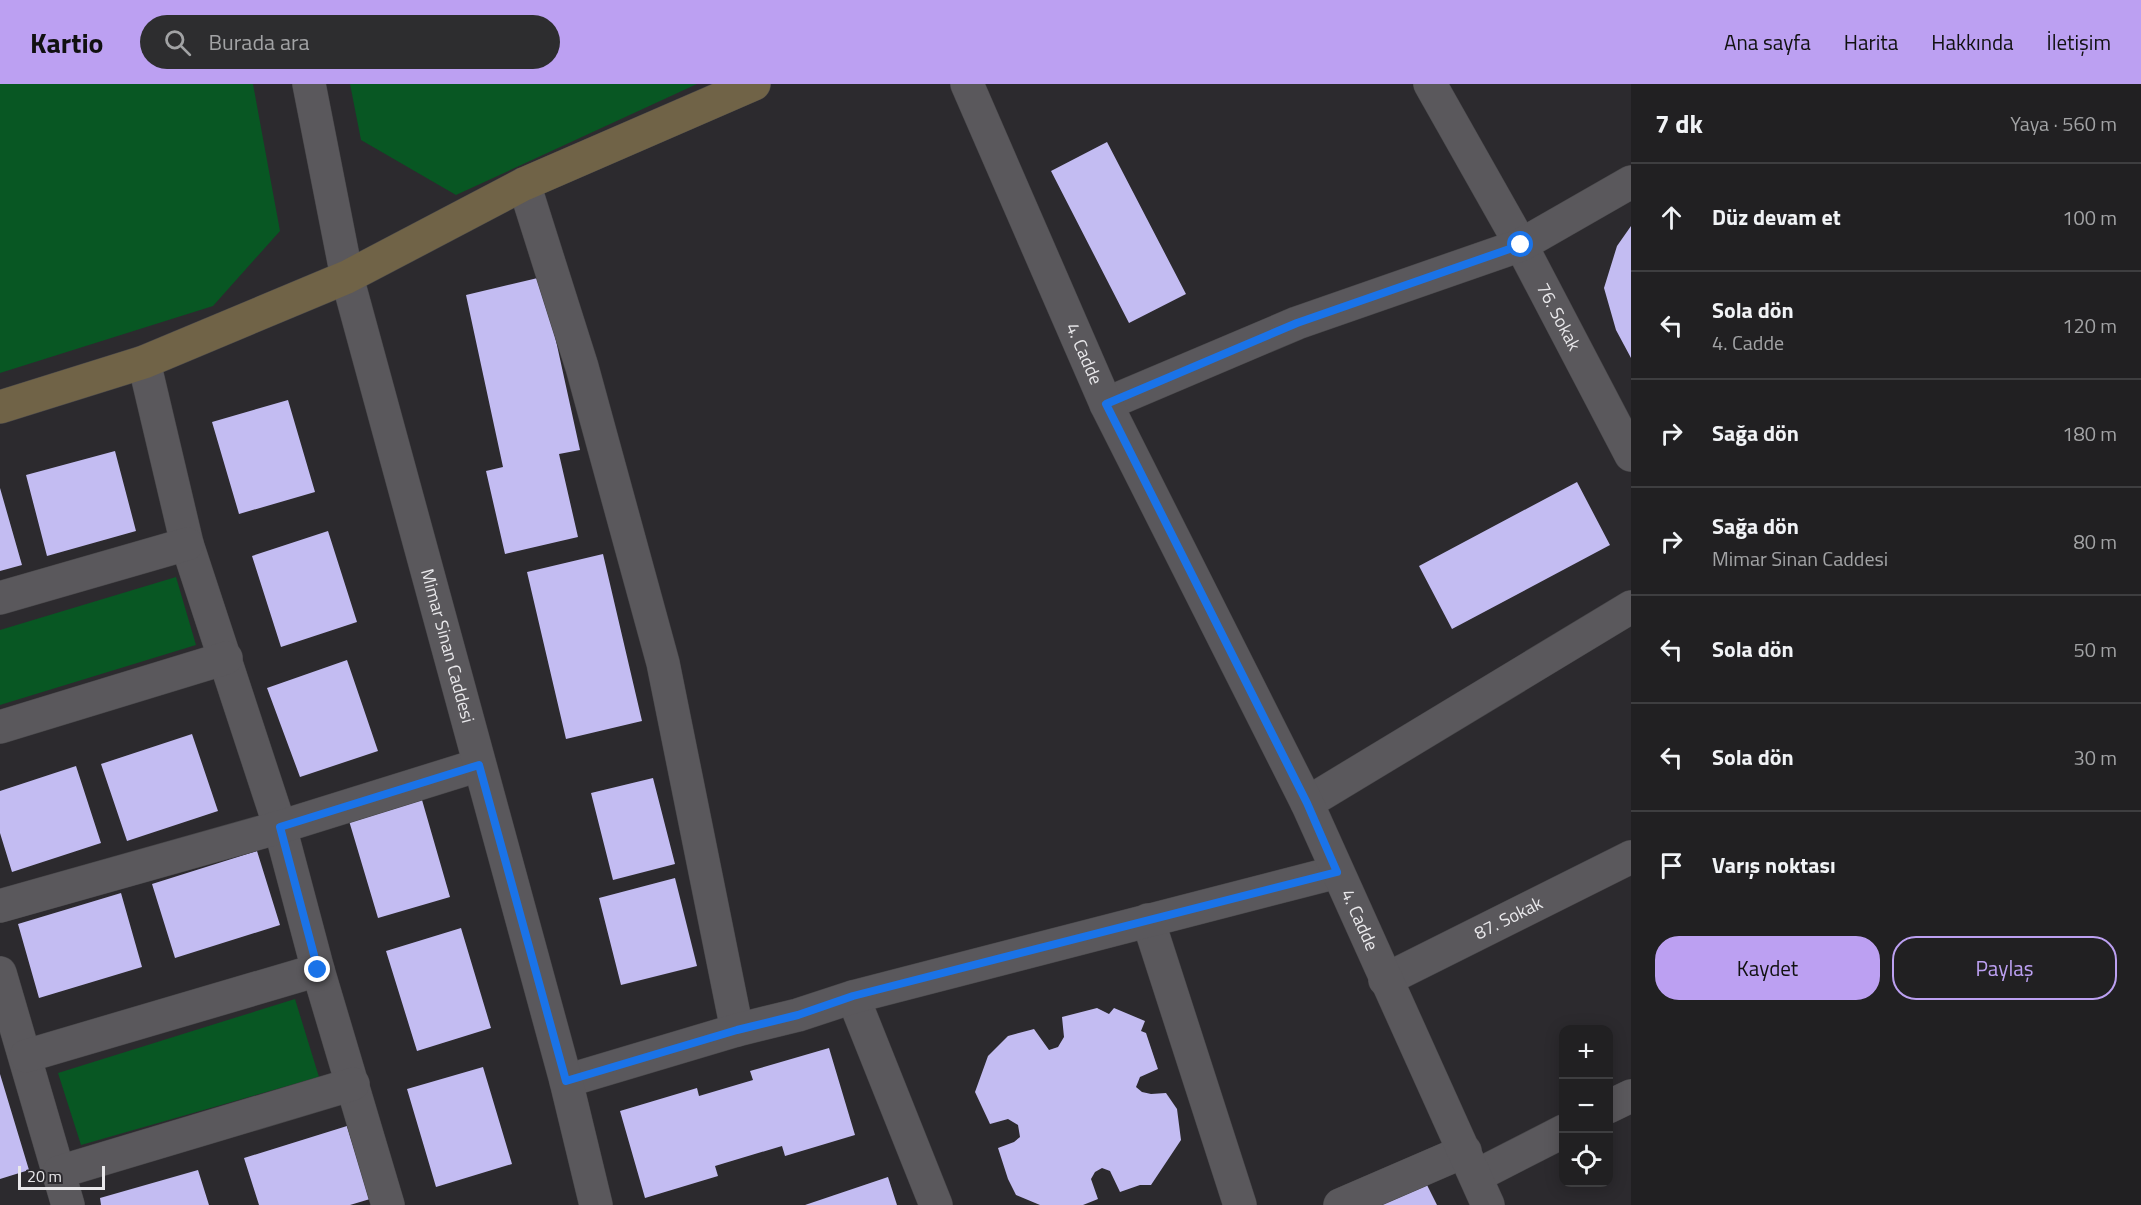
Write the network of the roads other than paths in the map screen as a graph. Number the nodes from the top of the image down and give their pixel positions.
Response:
1 (309, 84) edge
2 (754, 84) edge
3 (967, 84) edge
4 (1430, 84) edge
5 (1631, 182) edge
6 (524, 184) junction
7 (1521, 245) junction
8 (347, 278) junction
9 (144, 362) junction
10 (1106, 404) junction
11 (0, 407) edge
12 (1631, 455) edge
13 (187, 544) junction
14 (0, 598) edge
15 (1631, 607) edge
16 (226, 658) junction
17 (0, 727) edge
18 (479, 765) junction
19 (1307, 803) junction
20 (280, 827) junction
21 (1631, 857) edge
22 (1337, 872) junction
23 (0, 906) edge
24 (1148, 920) junction
25 (318, 970) junction
26 (0, 973) edge
27 (1385, 980) junction
28 (853, 996) junction
29 (737, 1030) junction
30 (26, 1056) junction
31 (566, 1081) junction
32 (353, 1083) junction
33 (1631, 1096) edge
34 (1613, 1105) edge
35 (1559, 1133) edge
36 (59, 1172) junction
37 (1476, 1177) edge
38 (68, 1205) edge
39 (388, 1205) edge
40 (594, 1205) edge
41 (936, 1205) edge
42 (1240, 1205) edge
43 (1340, 1205) edge

1 - 8 street, Mimar Sinan Caddesi
2 - 6 main road
3 - 10 street, 4. Cadde
4 - 7 street, 76. Sokak
5 - 7 street
6 - 8 main road
6 - 29 street
7 - 10 street
7 - 12 street, 76. Sokak
8 - 9 main road
8 - 18 street, Mimar Sinan Caddesi
9 - 11 main road
9 - 13 street
10 - 19 street, 4. Cadde
13 - 14 street
13 - 16 street
15 - 19 street
16 - 17 street
16 - 20 street
18 - 20 street
18 - 31 street, Mimar Sinan Caddesi
19 - 22 street, 4. Cadde
20 - 23 street
20 - 25 street
21 - 27 street, 87. Sokak
22 - 24 street
22 - 27 street, 4. Cadde
24 - 28 street
24 - 42 street
25 - 30 street
25 - 32 street
26 - 30 street
27 - 37 street, 4. Cadde
28 - 29 street
28 - 41 street
29 - 31 street
30 - 36 street
31 - 40 street, Mimar Sinan Caddesi
32 - 36 street
32 - 39 street
33 - 34 street
35 - 37 street
36 - 38 street
37 - 43 street

